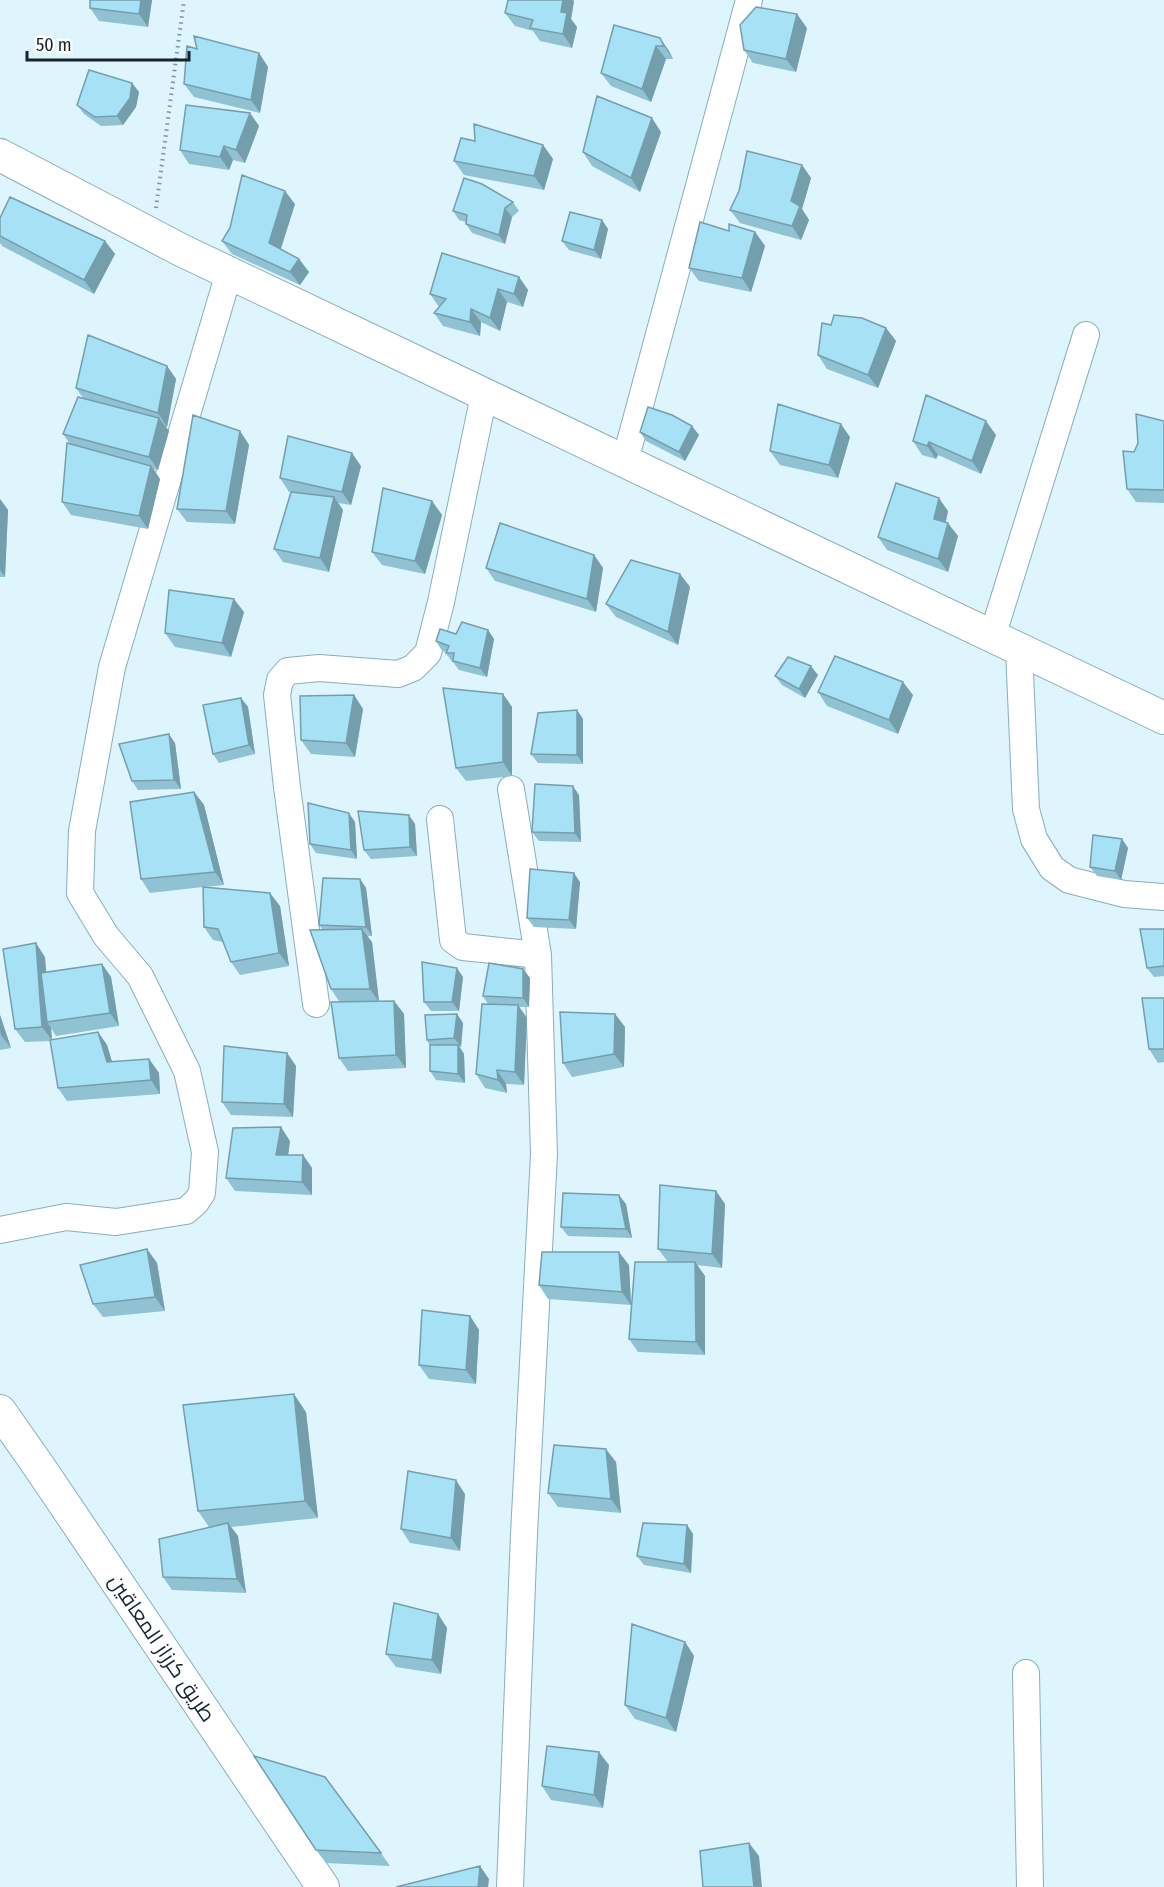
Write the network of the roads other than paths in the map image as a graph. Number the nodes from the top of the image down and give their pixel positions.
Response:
1 (748, 0) edge
2 (0, 154) edge
3 (229, 273) junction
4 (1086, 335) dead end
5 (484, 394) junction
6 (625, 462) junction
7 (1006, 644) junction
8 (1164, 718) edge
9 (511, 789) dead end
10 (440, 819) dead end
11 (1164, 897) edge
12 (538, 955) junction
13 (316, 1004) dead end
14 (0, 1230) edge
15 (0, 1411) edge
16 (1026, 1673) dead end
17 (323, 1887) edge
18 (510, 1887) edge
19 (1030, 1887) edge

1 - 6 street
2 - 3 street
3 - 5 street
3 - 14 street
4 - 7 street
5 - 6 street
5 - 13 street
6 - 7 street
7 - 8 street
7 - 11 street
9 - 12 street
10 - 12 street
12 - 18 street
15 - 17 street, طريق كرزاز المعاقين
16 - 19 street

